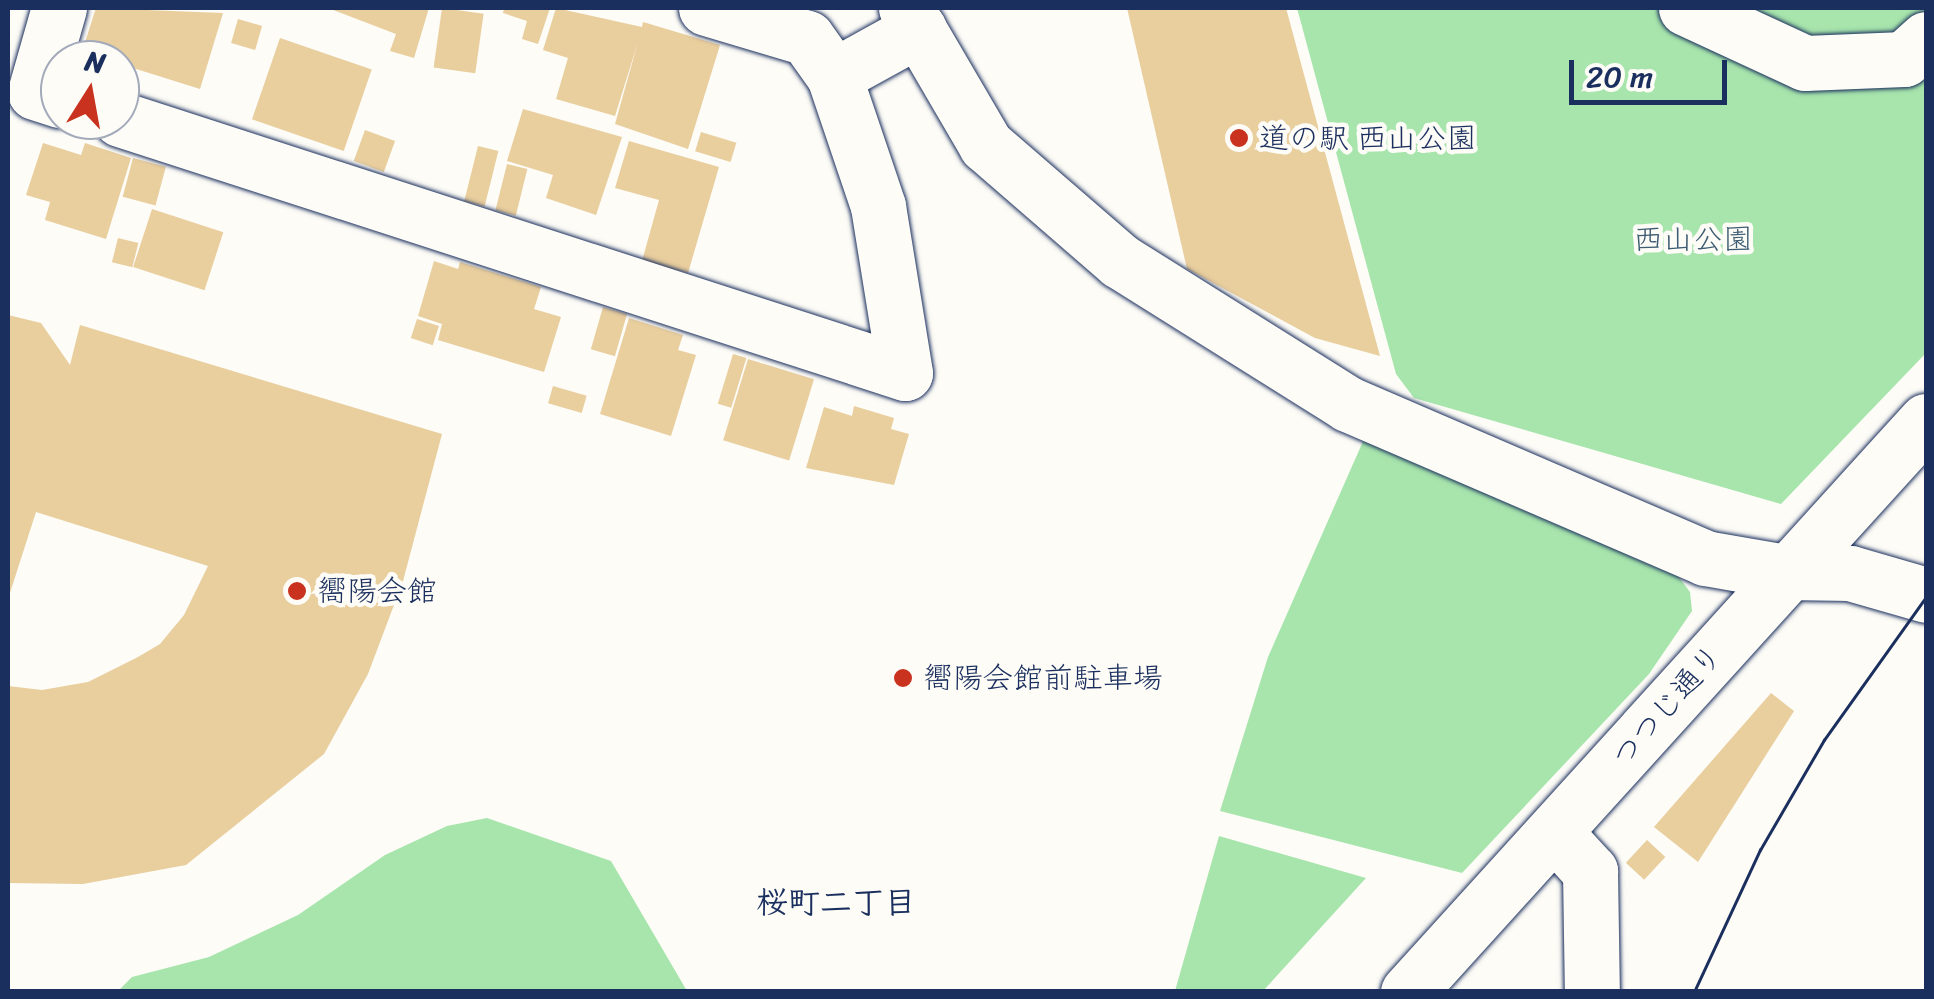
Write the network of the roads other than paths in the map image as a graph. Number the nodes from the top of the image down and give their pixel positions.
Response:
1 (59, 8) edge
2 (706, 8) edge
3 (1686, 8) edge
4 (913, 18) edge
5 (1926, 39) edge
6 (50, 40) edge
7 (834, 76) junction
8 (140, 125) edge
9 (1926, 422) edge
10 (1786, 572) junction
11 (1926, 596) edge
12 (1555, 833) junction
13 (1408, 992) edge
14 (1592, 992) edge

1 - 6 street
2 - 7 street
3 - 5 street
4 - 7 street
4 - 10 street
7 - 8 street
9 - 10 street, つつじ通り
10 - 11 street
10 - 12 street, つつじ通り
12 - 13 street, つつじ通り
12 - 14 street

